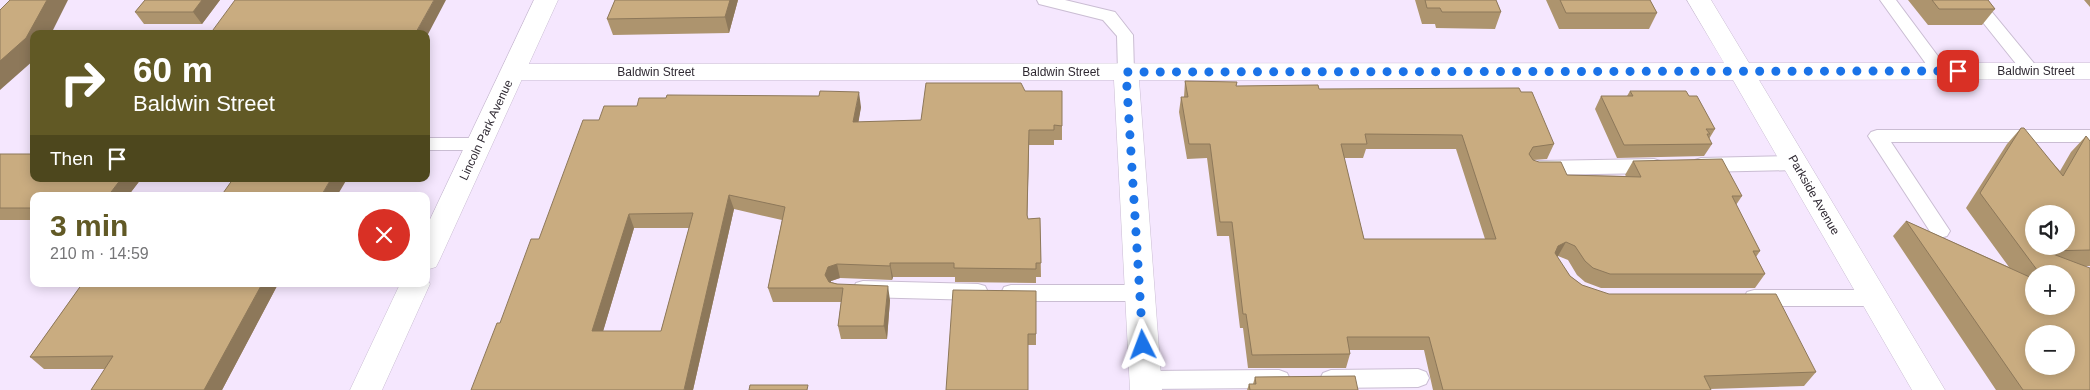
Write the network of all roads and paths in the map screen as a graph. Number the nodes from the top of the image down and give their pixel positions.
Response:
1 (546, 0) edge
2 (1045, 0) edge
3 (1699, 0) edge
4 (1888, 0) edge
5 (1973, 0) edge
6 (1742, 71) junction
7 (1940, 71) junction
8 (2031, 71) junction
9 (2090, 71) edge
10 (513, 72) junction
11 (1126, 72) junction
12 (2090, 136) edge
13 (430, 144) edge
14 (480, 144) junction
15 (1796, 164) junction
16 (1533, 168) edge
17 (1940, 231) dead end
18 (430, 250) edge
19 (414, 287) edge
20 (840, 288) edge
21 (1140, 293) junction
22 (1735, 298) edge
23 (1875, 298) junction
24 (1418, 378) dead end
25 (1145, 385) edge
26 (366, 390) edge
27 (1929, 390) edge

1 - 10 street, Lincoln Park Avenue
2 - 11 lane
3 - 6 street, Parkside Avenue
4 - 7 lane
5 - 8 lane
6 - 7 street, Baldwin Street
6 - 11 street, Baldwin Street
6 - 15 street, Parkside Avenue
7 - 8 street, Baldwin Street
8 - 9 street, Baldwin Street
10 - 11 street, Baldwin Street
10 - 14 street, Lincoln Park Avenue
11 - 21 street
12 - 17 lane
13 - 14 lane
14 - 18 street, Lincoln Park Avenue
15 - 16 lane
15 - 23 street, Parkside Avenue
19 - 26 street
20 - 21 lane
21 - 25 street
22 - 23 lane
23 - 27 street, Parkside Avenue
24 - 25 lane

